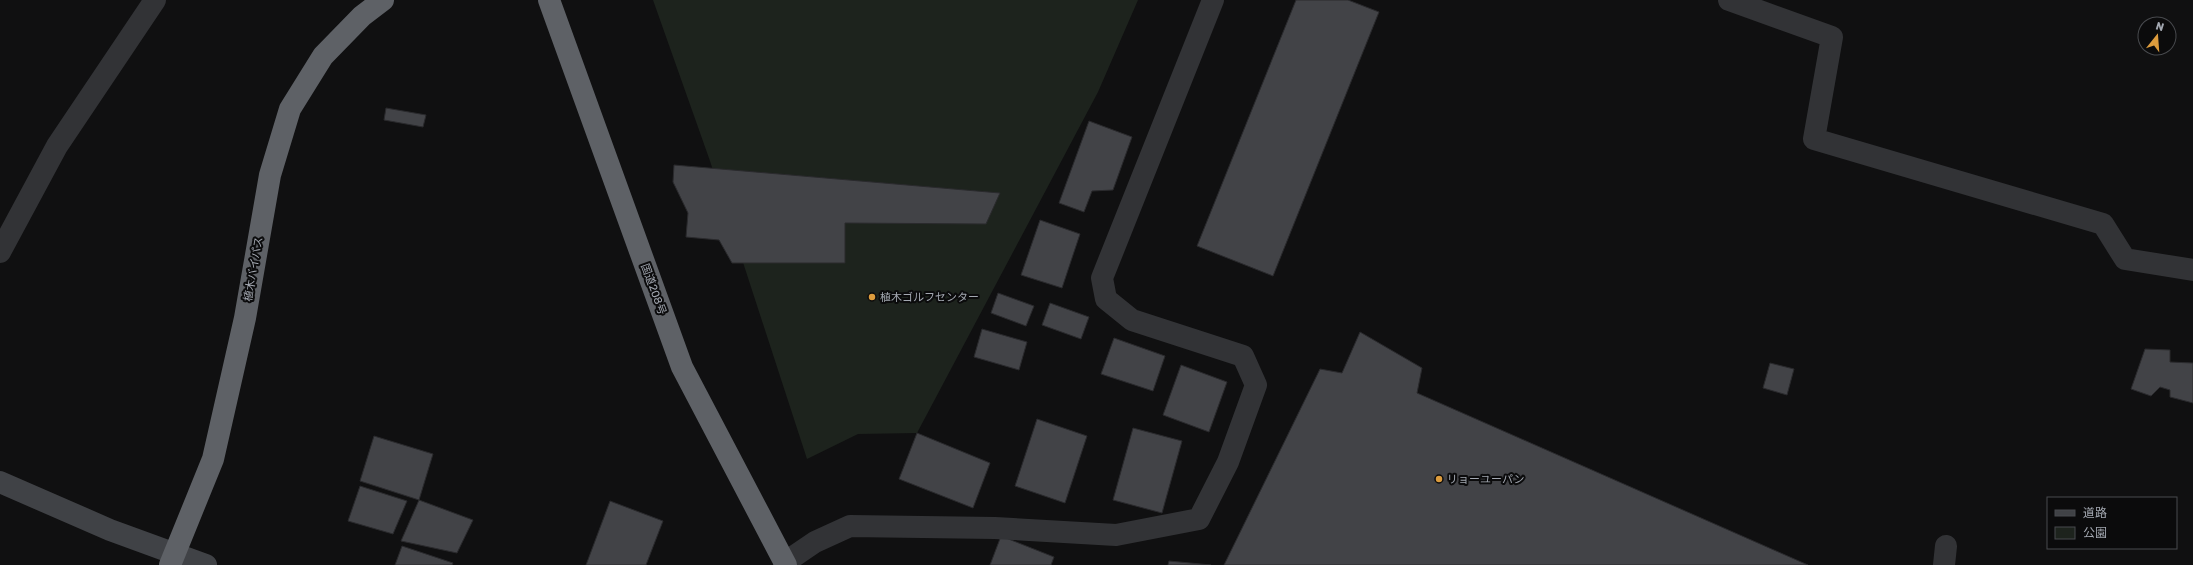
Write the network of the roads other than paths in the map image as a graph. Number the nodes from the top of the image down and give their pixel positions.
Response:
1 (156, 0) edge
2 (383, 0) edge
3 (549, 0) edge
4 (1212, 0) edge
5 (1729, 0) edge
6 (0, 252) edge
7 (2193, 270) edge
8 (0, 482) edge
9 (173, 559) edge
10 (785, 564) edge
11 (206, 565) edge

1 - 6 street
2 - 9 highway, 植木バイパス
3 - 10 highway, 国道208号
4 - 10 street
5 - 7 street
8 - 9 street
9 - 11 street

